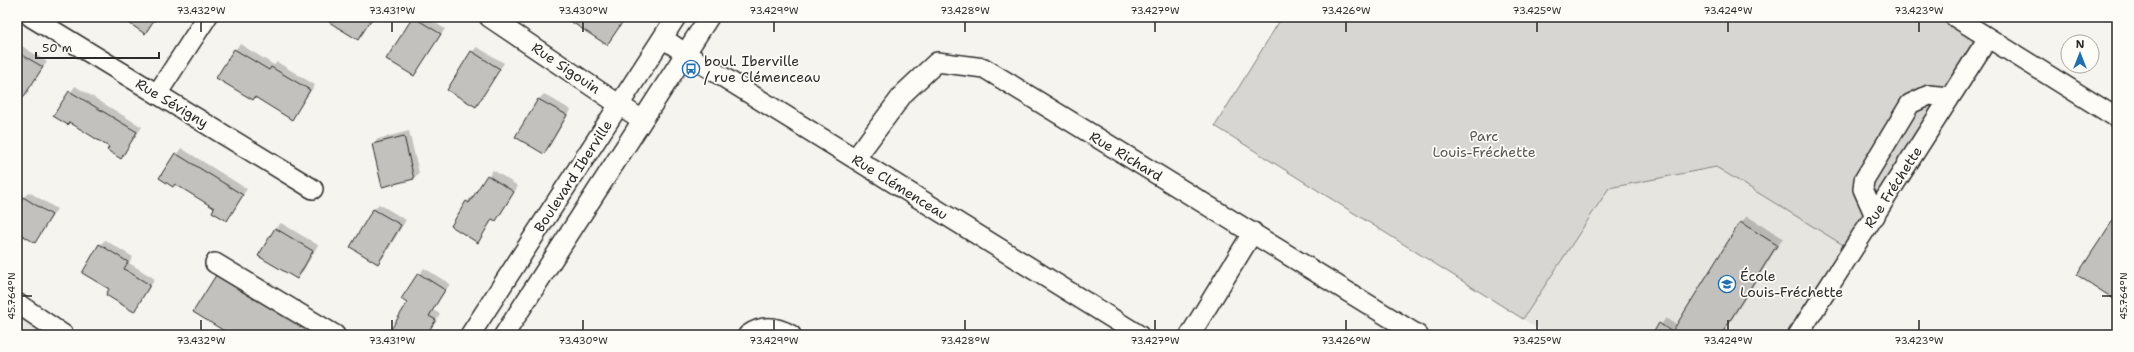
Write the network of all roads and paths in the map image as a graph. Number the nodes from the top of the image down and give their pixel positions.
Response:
1 (31, 17) edge
2 (207, 17) edge
3 (489, 17) edge
4 (676, 17) edge
5 (709, 17) edge
6 (1955, 17) edge
7 (663, 38) junction
8 (1988, 38) junction
9 (686, 54) junction
10 (157, 94) junction
11 (1950, 98) junction
12 (619, 104) junction
13 (2117, 118) edge
14 (642, 120) junction
15 (855, 159) junction
16 (313, 188) dead end
17 (1874, 216) junction
18 (1253, 232) junction
19 (215, 263) dead end
20 (17, 304) edge
21 (64, 335) edge
22 (335, 335) edge
23 (470, 335) edge
24 (504, 335) edge
25 (748, 335) edge
26 (791, 335) edge
27 (1139, 335) edge
28 (1190, 335) edge
29 (1418, 335) edge
30 (1798, 335) edge

1 - 10 street, Rue Sévigny
2 - 10 street
3 - 12 street, Rue Sigouin
4 - 7 street, Boulevard Iberville
5 - 9 street, Boulevard Iberville
6 - 8 street
7 - 9 street, Rue Clémenceau
7 - 12 street, Boulevard Iberville
8 - 11 street, Rue Fréchette
8 - 13 street
9 - 14 street, Boulevard Iberville
9 - 15 street, Rue Clémenceau
10 - 16 street, Rue Sévigny
11 - 17 street, Rue Fréchette
11 - 17 street
12 - 14 street, Rue Sigouin
12 - 23 street, Boulevard Iberville
14 - 24 street, Boulevard Iberville
15 - 18 street, Rue Richard
15 - 27 street, Rue Clémenceau
17 - 30 street, Rue Fréchette
18 - 28 street
18 - 29 street, Rue Richard
19 - 22 street
20 - 21 street
25 - 26 street

